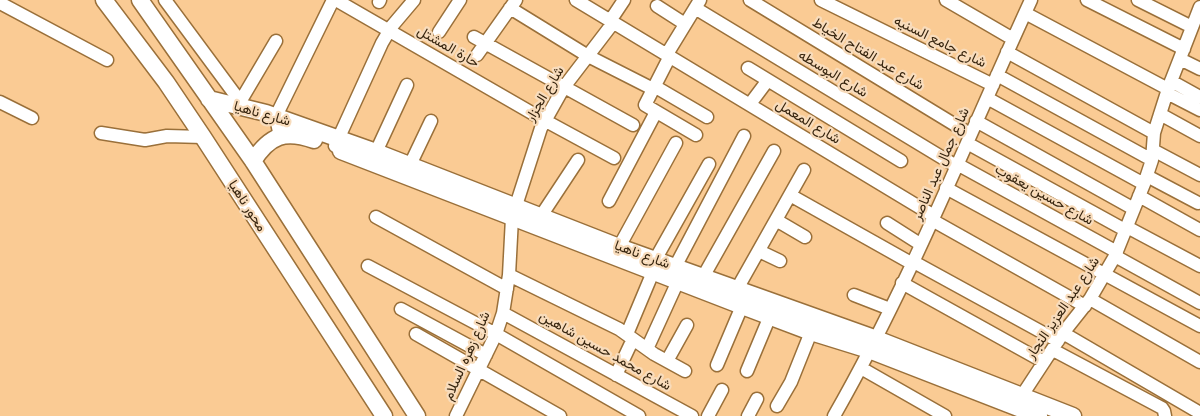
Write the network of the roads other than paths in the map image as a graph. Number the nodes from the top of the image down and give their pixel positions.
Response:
1 (104, 0) edge
2 (140, 0) edge
3 (165, 0) edge
4 (335, 0) edge
5 (414, 0) edge
6 (460, 0) edge
7 (576, 0) edge
8 (624, 0) edge
9 (750, 0) edge
10 (821, 0) edge
11 (946, 0) edge
12 (1031, 0) edge
13 (1087, 0) edge
14 (1138, 0) edge
15 (0, 3) edge
16 (695, 3) edge
17 (513, 4) edge
18 (596, 5) edge
19 (657, 6) dead end
20 (1198, 7) edge
21 (1025, 13) junction
22 (612, 22) junction
23 (685, 24) junction
24 (1192, 27) junction
25 (390, 30) junction
26 (439, 32) dead end
27 (1013, 39) junction
28 (480, 40) junction
29 (276, 41) dead end
30 (1008, 52) junction
31 (1182, 54) junction
32 (477, 55) dead end
33 (669, 55) junction
34 (588, 56) junction
35 (107, 60) dead end
36 (748, 68) dead end
37 (1200, 69) edge
38 (768, 80) junction
39 (995, 80) junction
40 (407, 85) dead end
41 (564, 87) junction
42 (654, 88) junction
43 (1169, 88) junction
44 (1200, 97) edge
45 (987, 98) junction
46 (209, 99) junction
47 (0, 102) edge
48 (750, 104) junction
49 (243, 105) junction
50 (1200, 110) edge
51 (656, 112) junction
52 (1160, 114) junction
53 (277, 117) junction
54 (707, 117) dead end
55 (32, 118) dead end
56 (544, 120) junction
57 (431, 121) dead end
58 (976, 121) junction
59 (634, 125) dead end
60 (101, 133) dead end
61 (1154, 133) junction
62 (696, 135) dead end
63 (280, 136) junction
64 (744, 136) dead end
65 (1200, 136) edge
66 (203, 137) junction
67 (968, 138) junction
68 (336, 143) junction
69 (676, 143) dead end
70 (774, 151) dead end
71 (376, 152) junction
72 (1153, 155) junction
73 (614, 158) dead end
74 (578, 160) dead end
75 (253, 161) junction
76 (902, 161) dead end
77 (709, 164) dead end
78 (410, 165) junction
79 (957, 165) junction
80 (804, 170) dead end
81 (1200, 175) edge
82 (1143, 186) junction
83 (946, 188) junction
84 (790, 195) junction
85 (609, 201) dead end
86 (1198, 203) dead end
87 (1134, 209) junction
88 (514, 212) junction
89 (541, 216) junction
90 (376, 217) dead end
91 (933, 218) junction
92 (776, 220) junction
93 (887, 223) dead end
94 (1126, 228) junction
95 (1197, 228) edge
96 (805, 237) dead end
97 (920, 244) junction
98 (619, 247) junction
99 (759, 251) junction
100 (1116, 254) junction
101 (780, 261) dead end
102 (912, 262) junction
103 (368, 266) dead end
104 (654, 266) junction
105 (1200, 266) edge
106 (1105, 273) junction
107 (676, 274) junction
108 (508, 275) junction
109 (703, 277) junction
110 (902, 284) junction
111 (507, 288) junction
112 (737, 289) junction
113 (854, 295) dead end
114 (1088, 302) junction
115 (1200, 303) edge
116 (742, 306) junction
117 (401, 309) dead end
118 (890, 309) junction
119 (503, 313) junction
120 (770, 316) junction
121 (687, 324) dead end
122 (1200, 326) edge
123 (811, 332) junction
124 (416, 334) dead end
125 (496, 334) junction
126 (630, 336) junction
127 (1058, 341) junction
128 (872, 344) junction
129 (647, 349) junction
130 (486, 355) junction
131 (667, 361) junction
132 (1044, 362) junction
133 (1200, 362) edge
134 (717, 365) dead end
135 (861, 368) junction
136 (479, 369) junction
137 (685, 371) dead end
138 (747, 371) dead end
139 (616, 375) junction
140 (722, 390) dead end
141 (1021, 397) junction
142 (757, 399) dead end
143 (777, 406) dead end
144 (1200, 413) edge
145 (838, 415) edge
146 (384, 416) edge
147 (417, 416) edge
148 (456, 416) edge
149 (560, 416) edge
150 (639, 416) edge
151 (692, 416) edge
152 (708, 416) edge
153 (748, 416) edge
154 (945, 416) edge
155 (1039, 416) edge
156 (1073, 416) edge
157 (1165, 416) edge

1 - 66 main road, محور ناهيا
2 - 46 main road, محور ناهيا
3 - 49 street
4 - 25 street, حارة المشتل
4 - 53 street
5 - 25 street
6 - 26 street
7 - 18 street, شارع المعمل
8 - 22 street, شارع الجزار
9 - 67 street, شارع عبد الفتاح الخياط
10 - 39 street, شارع جامع السنيه
11 - 27 street
12 - 21 street, شارع جمال عبد الناصر
13 - 31 street
14 - 24 street
15 - 35 street
16 - 23 street
16 - 79 street, شارع البوسطه
17 - 28 street
17 - 34 street
18 - 22 street, شارع المعمل
19 - 23 street
20 - 24 street, شارع عبد العزيز النجار
21 - 27 street, شارع جمال عبد الناصر
21 - 43 street
22 - 33 street, شارع المعمل
22 - 34 street, شارع الجزار
23 - 33 street
24 - 31 street, شارع عبد العزيز النجار
25 - 56 street, حارة المشتل
25 - 68 street
27 - 30 street, شارع جمال عبد الناصر
28 - 32 street
28 - 41 street
29 - 49 street
30 - 39 street, شارع جمال عبد الناصر
30 - 61 street
31 - 37 street
31 - 43 street, شارع عبد العزيز النجار
33 - 42 street
33 - 48 street, شارع المعمل
34 - 41 street, شارع الجزار
34 - 42 street
36 - 38 street
38 - 48 street
38 - 76 street
39 - 45 street, شارع جمال عبد الناصر
39 - 72 street, شارع جامع السنيه
40 - 71 street
41 - 56 street, شارع الجزار
41 - 59 street
42 - 51 street
42 - 54 street
43 - 44 street
43 - 50 street
43 - 52 street, شارع عبد العزيز النجار
45 - 58 street, شارع جمال عبد الناصر
45 - 82 street
46 - 49 main road, شارع ناهيا
46 - 75 main road, محور ناهيا
47 - 55 street
48 - 91 street, شارع المعمل
49 - 53 main road, شارع ناهيا
51 - 62 street
51 - 85 street
52 - 61 street, شارع عبد العزيز النجار
52 - 65 street
53 - 63 street
53 - 68 main road, شارع ناهيا
56 - 73 street, حارة المشتل
56 - 88 street, شارع الجزار
57 - 78 street
58 - 67 street, شارع جمال عبد الناصر
58 - 87 street
60 - 66 street
61 - 72 street, شارع عبد العزيز النجار
63 - 68 main road, شارع ناهيا
63 - 75 main road, شارع ناهيا
64 - 107 street
66 - 146 main road, محور ناهيا
67 - 79 street, شارع جمال عبد الناصر
67 - 94 street, شارع عبد الفتاح الخياط
68 - 71 main road, شارع ناهيا
68 - 88 main road, شارع ناهيا
69 - 98 street
70 - 109 street
71 - 78 main road, شارع ناهيا
72 - 81 street, شارع جامع السنيه
72 - 82 street, شارع عبد العزيز النجار
74 - 89 street
75 - 147 main road, محور ناهيا
77 - 104 street
78 - 88 main road, شارع ناهيا
79 - 83 street, شارع جمال عبد الناصر
79 - 100 street, شارع حسين يعقوب
80 - 84 street
82 - 86 street
82 - 87 street, شارع عبد العزيز النجار
82 - 95 street
83 - 91 street, شارع جمال عبد الناصر
83 - 106 street
84 - 92 street
84 - 102 street
87 - 94 street, شارع عبد العزيز النجار
88 - 89 main road, شارع ناهيا
88 - 104 main road, شارع ناهيا
88 - 108 street, شارع زهره السلام
89 - 98 main road, شارع ناهيا
90 - 111 street
91 - 97 street, شارع جمال عبد الناصر
91 - 114 street, شارع المعمل
92 - 96 street
92 - 99 street
93 - 97 street
94 - 100 street, شارع عبد العزيز النجار
94 - 105 street, شارع عبد الفتاح الخياط
97 - 102 street, شارع جمال عبد الناصر
98 - 104 main road, شارع ناهيا
99 - 101 street
99 - 112 street
100 - 106 street, شارع عبد العزيز النجار
100 - 115 street, شارع حسين يعقوب
102 - 110 street, شارع جمال عبد الناصر
102 - 127 street
103 - 125 street
104 - 107 main road, شارع ناهيا
104 - 126 street
106 - 114 street, شارع عبد العزيز النجار
106 - 122 street
107 - 109 main road, شارع ناهيا
107 - 116 main road, شارع ناهيا
107 - 129 street
108 - 111 street, شارع زهره السلام
108 - 126 street
109 - 112 main road, شارع ناهيا
110 - 118 street, شارع جمال عبد الناصر
110 - 132 street
111 - 119 street, شارع زهره السلام
112 - 128 main road, شارع ناهيا
113 - 118 street
114 - 127 street, شارع عبد العزيز النجار
114 - 133 street, شارع المعمل
116 - 120 main road, شارع ناهيا
116 - 134 street
117 - 130 street
118 - 128 street, شارع جمال عبد الناصر
119 - 125 street, شارع زهره السلام
119 - 139 street, شارع محمد حسين شاهين
120 - 123 main road, شارع ناهيا
120 - 138 street
121 - 131 street
123 - 128 main road, شارع ناهيا
123 - 143 street
124 - 136 street
125 - 130 street, شارع زهره السلام
125 - 150 street
126 - 129 street
126 - 139 street
127 - 132 street, شارع عبد العزيز النجار
127 - 144 street
127 - 157 street
128 - 135 street, شارع جمال عبد الناصر
128 - 141 main road, شارع ناهيا
128 - 155 main road, شارع ناهيا
129 - 131 street
130 - 136 street, شارع زهره السلام
131 - 137 street
132 - 141 street, شارع عبد العزيز النجار
135 - 145 street, شارع جمال عبد الناصر
135 - 154 street
136 - 148 street, شارع زهره السلام
136 - 149 street
139 - 151 street, شارع محمد حسين شاهين
140 - 152 street
141 - 156 main road, شارع ناهيا
142 - 153 street

